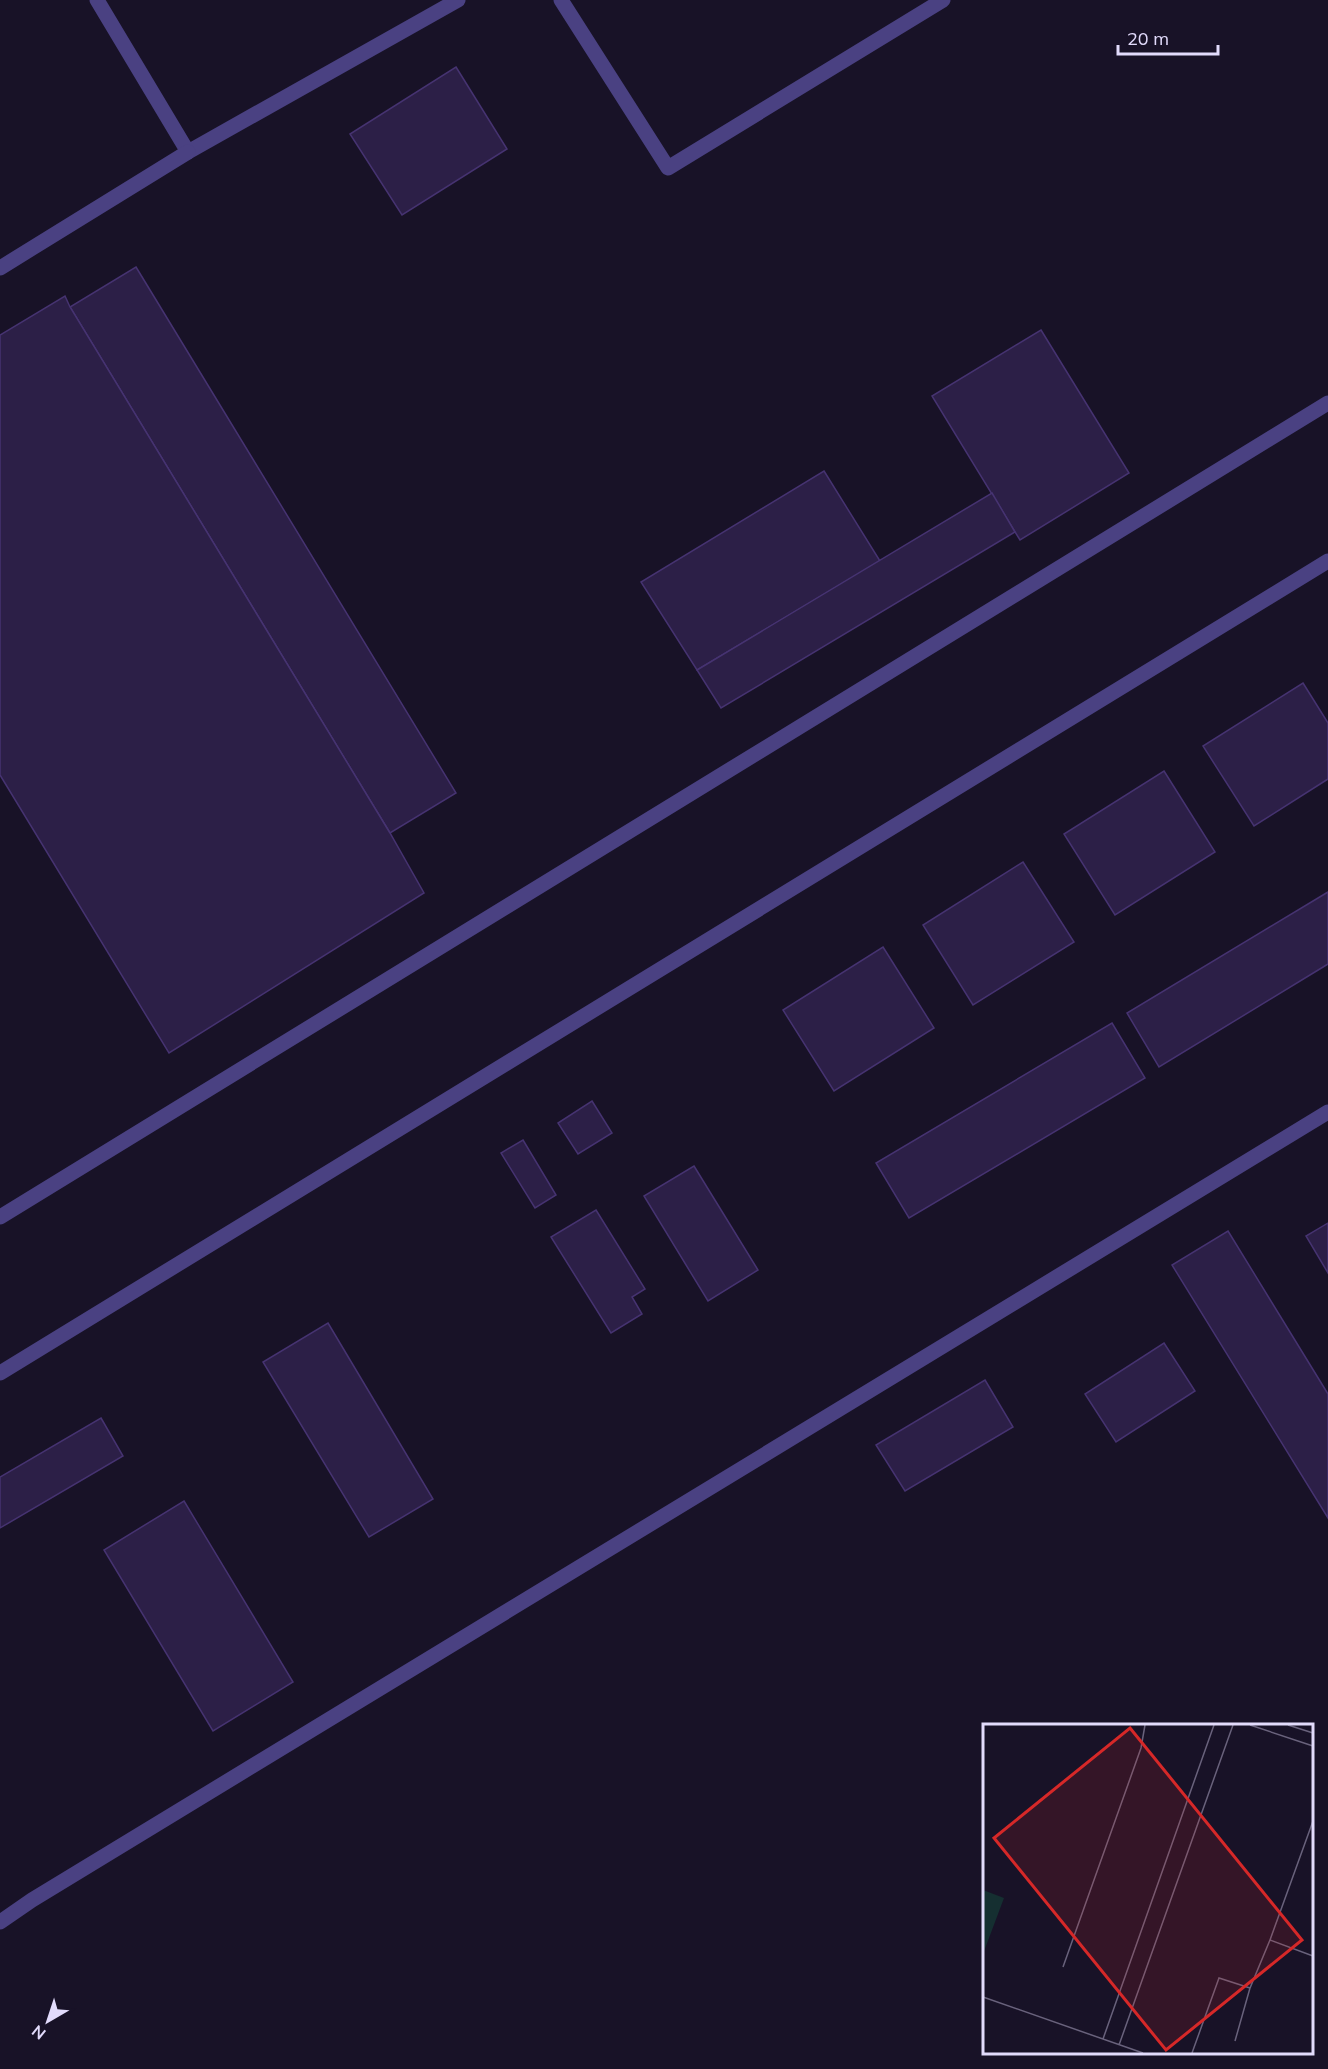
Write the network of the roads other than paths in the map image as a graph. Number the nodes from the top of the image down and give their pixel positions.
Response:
1 (98, 0) edge
2 (458, 0) edge
3 (561, 0) edge
4 (943, 0) edge
5 (188, 152) junction
6 (0, 268) edge
7 (1328, 403) edge
8 (1328, 561) edge
9 (1328, 1112) edge
10 (0, 1216) edge
11 (0, 1373) edge
12 (0, 1922) edge

1 - 5 lane
2 - 5 lane
3 - 4 lane
5 - 6 lane
7 - 10 lane
8 - 11 lane
9 - 12 lane

